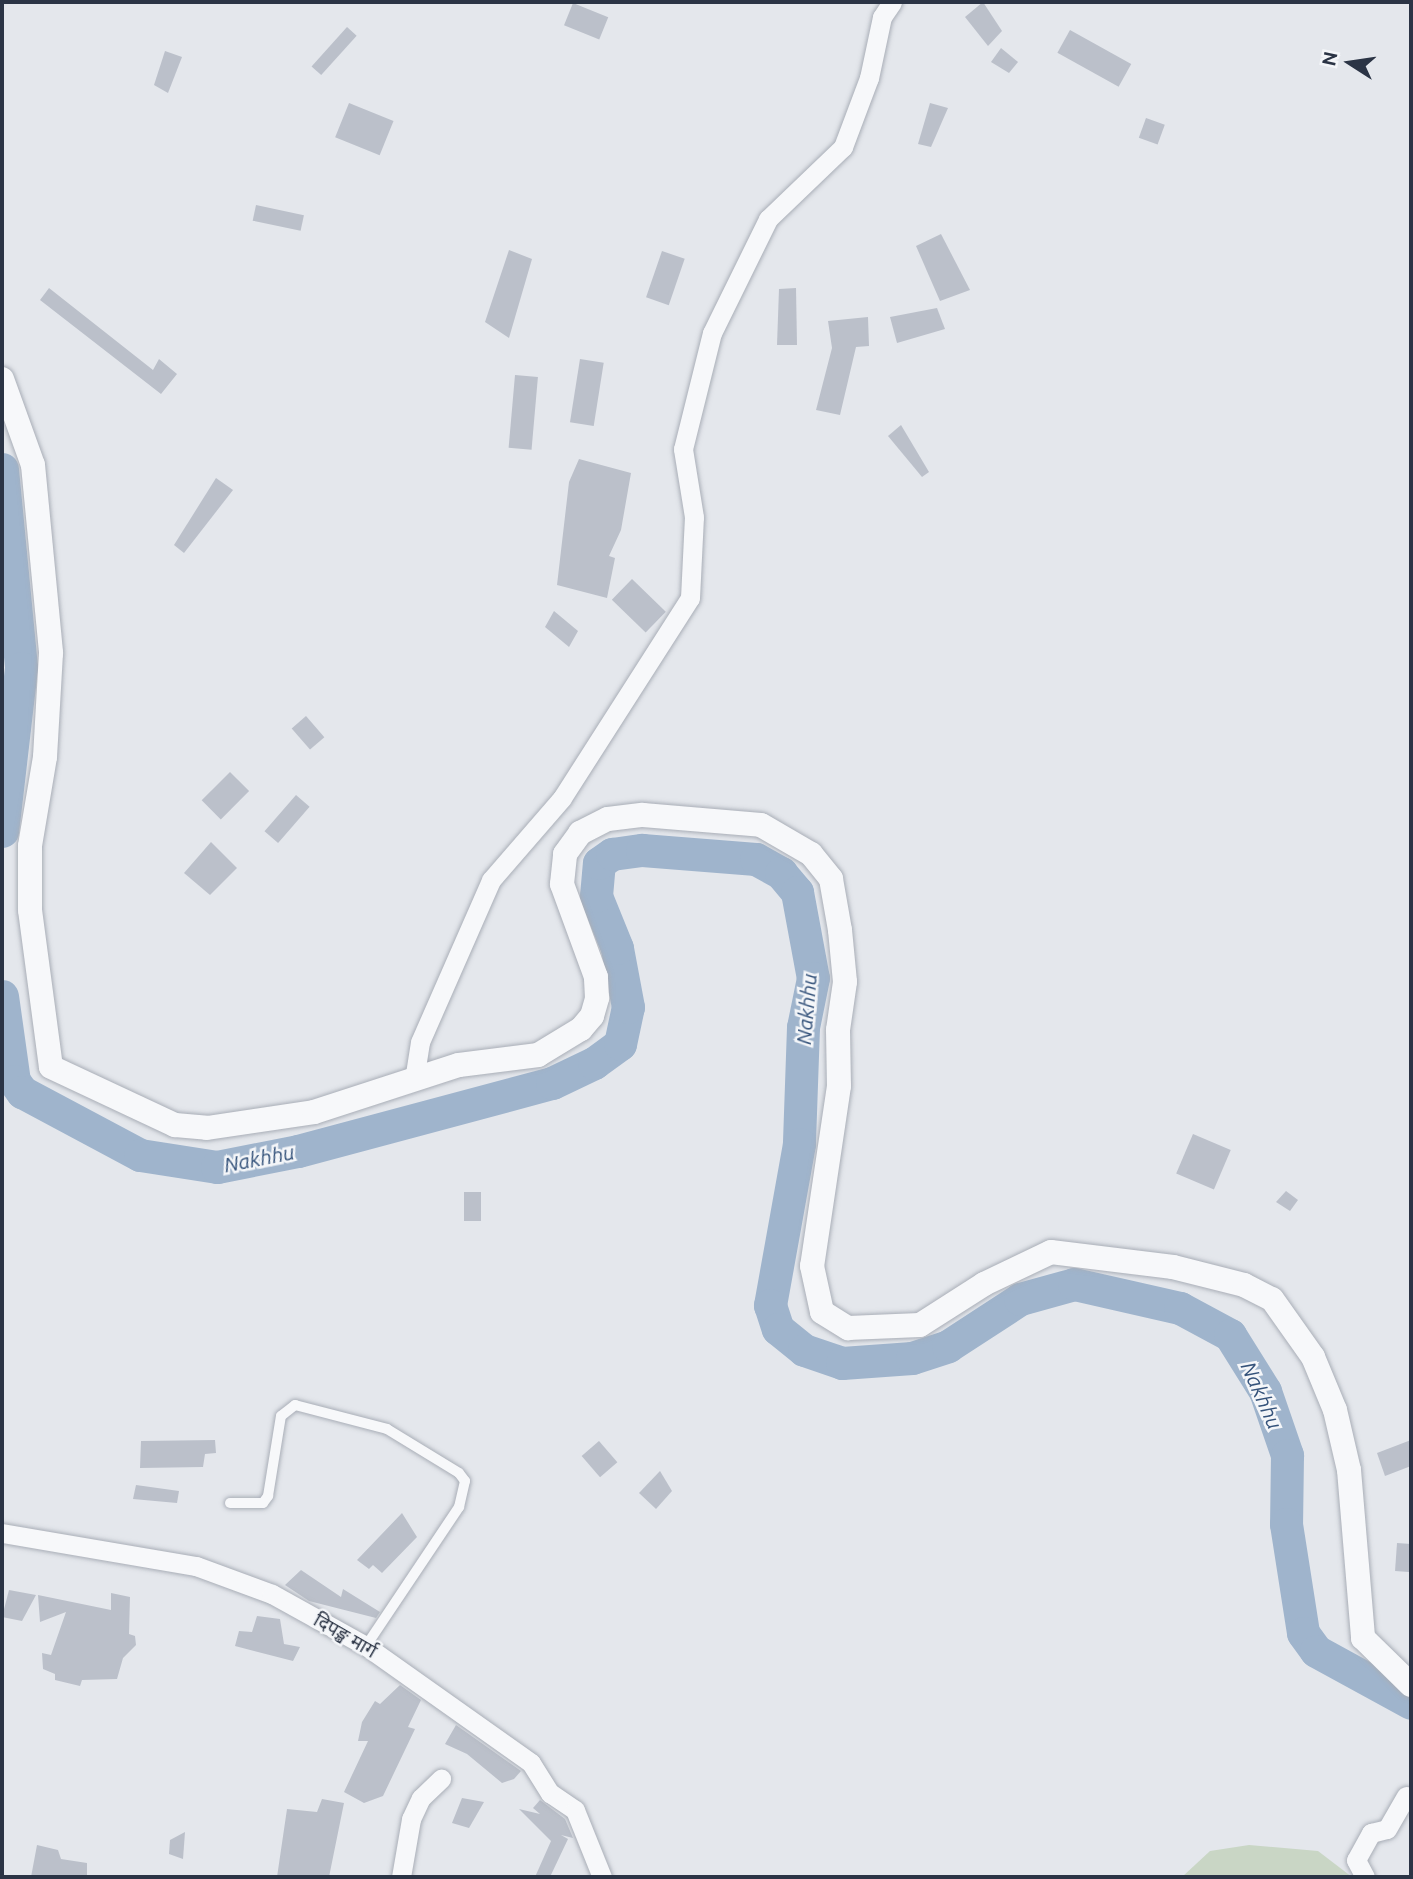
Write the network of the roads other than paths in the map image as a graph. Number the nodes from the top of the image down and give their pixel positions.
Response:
1 (892, 2) edge
2 (2, 379) edge
3 (414, 1080) junction
4 (230, 1503) dead end
5 (2, 1533) edge
6 (366, 1646) junction
7 (1411, 1685) edge
8 (441, 1779) dead end
9 (1406, 1796) dead end
10 (401, 1877) edge
11 (603, 1877) edge
12 (1365, 1877) edge

1 - 3 street
2 - 3 street
3 - 7 street
4 - 6 lane
5 - 6 street, दिपङ्ख मार्ग
6 - 11 street, दिपङ्ख मार्ग
8 - 10 street
9 - 12 street

